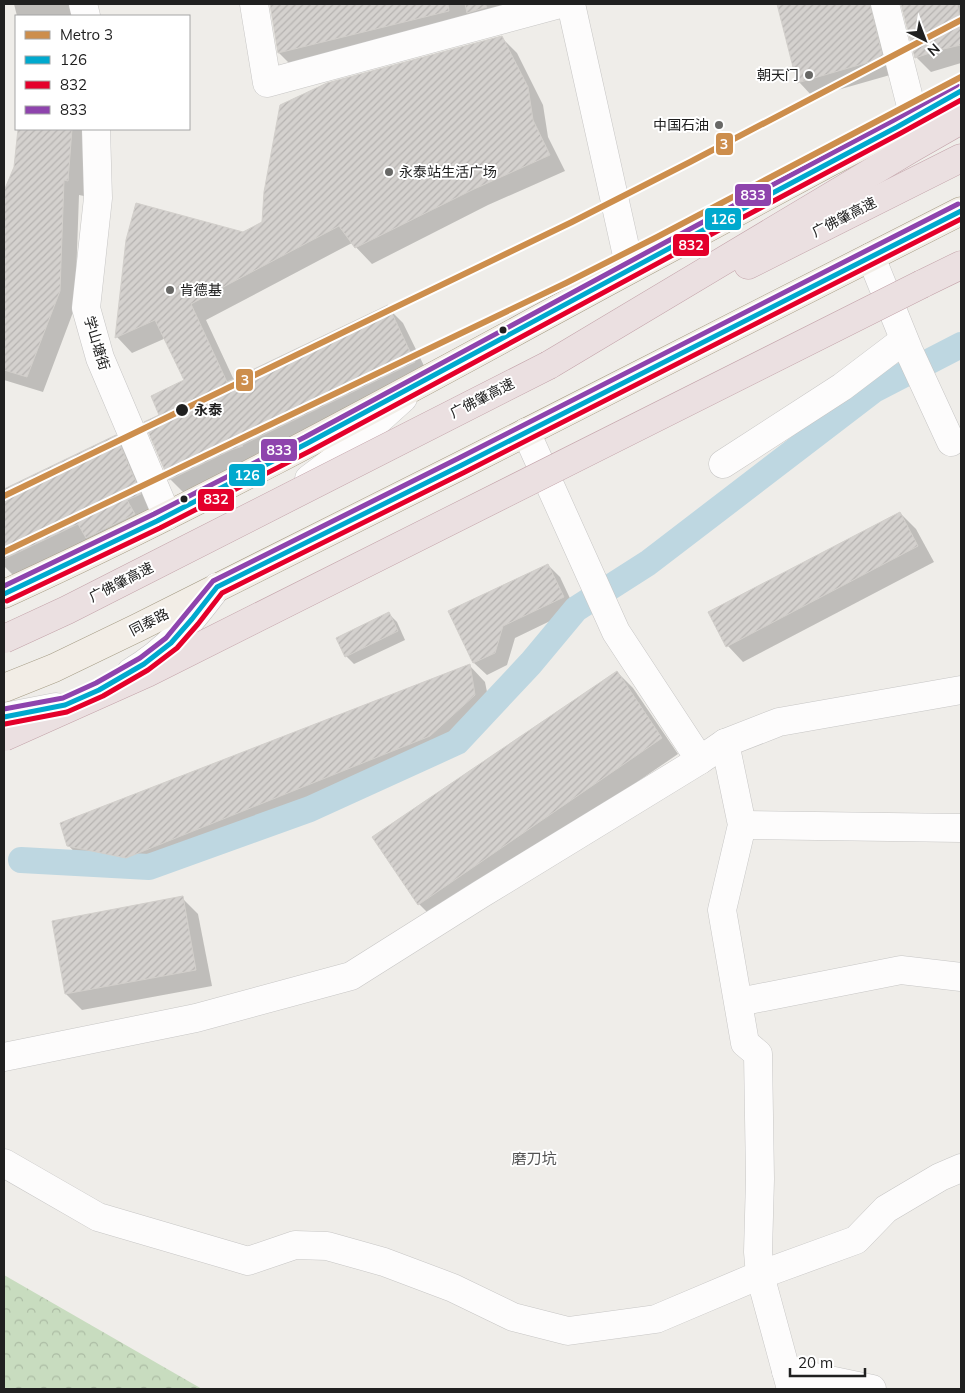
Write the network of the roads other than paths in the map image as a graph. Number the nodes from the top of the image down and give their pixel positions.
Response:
1 (254, 4) edge
2 (560, 4) edge
3 (571, 4) edge
4 (885, 4) edge
5 (961, 91) edge
6 (914, 118) junction
7 (961, 120) edge
8 (96, 130) edge
9 (961, 158) edge
10 (961, 211) edge
11 (871, 257) junction
12 (961, 265) edge
13 (630, 269) junction
14 (961, 274) edge
15 (922, 284) junction
16 (907, 345) junction
17 (548, 365) junction
18 (417, 385) junction
19 (526, 432) junction
20 (951, 442) dead end
21 (723, 464) dead end
22 (167, 516) junction
23 (217, 587) junction
24 (4, 594) edge
25 (4, 639) edge
26 (4, 688) edge
27 (961, 690) edge
28 (4, 717) edge
29 (4, 737) edge
30 (725, 743) junction
31 (700, 760) junction
32 (742, 825) junction
33 (961, 828) edge
34 (961, 977) edge
35 (739, 1002) junction
36 (4, 1057) edge
37 (4, 1163) edge
38 (951, 1173) edge
39 (961, 1194) edge
40 (760, 1275) junction
41 (788, 1380) edge
42 (872, 1389) edge

1 - 2 street
3 - 13 street
4 - 6 street
5 - 6 main road
6 - 13 main road
7 - 17 highway
8 - 22 street, 学山塘街
9 - 17 highway, 广佛肇高速
10 - 11 main road, 同泰路
11 - 16 street
11 - 19 main road, 同泰路
12 - 15 highway
13 - 18 main road
14 - 15 highway
15 - 29 highway, bridge
16 - 20 street
16 - 21 street
17 - 25 highway, 广佛肇高速, bridge
18 - 22 main road
18 - 25 street
19 - 23 main road, 同泰路
19 - 31 street
22 - 24 main road
23 - 26 main road, 同泰路
23 - 28 street
27 - 30 street
30 - 31 street
30 - 32 street
31 - 36 street
32 - 33 street
32 - 35 street
34 - 35 street
35 - 40 street
37 - 40 street
38 - 39 street
38 - 40 street
40 - 41 street
41 - 42 street

